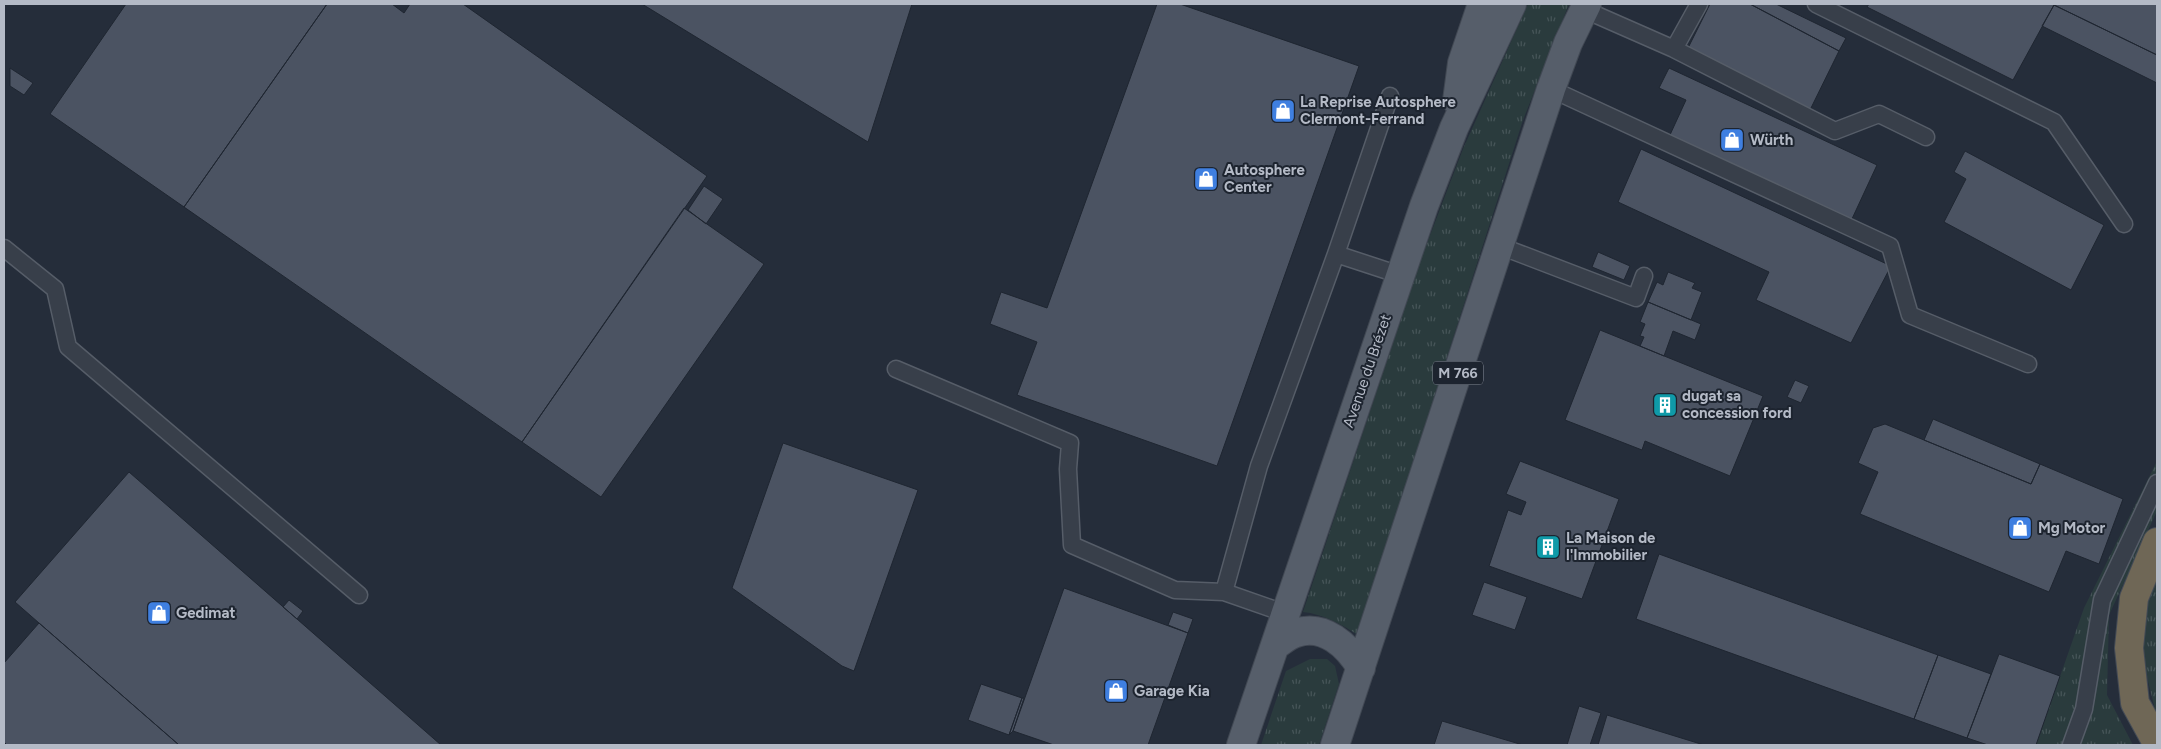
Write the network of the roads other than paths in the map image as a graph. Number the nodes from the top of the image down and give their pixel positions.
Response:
1 (1482, 4) edge
2 (1512, 4) edge
3 (1699, 4) edge
4 (1816, 4) edge
5 (1585, 6) edge
6 (1674, 49) junction
7 (1551, 89) junction
8 (1390, 96) dead end
9 (1454, 128) junction
10 (1926, 138) dead end
11 (2124, 224) dead end
12 (1500, 246) junction
13 (4, 248) edge
14 (1336, 254) junction
15 (1400, 275) junction
16 (1644, 276) dead end
17 (2028, 364) dead end
18 (896, 369) dead end
19 (2157, 483) edge
20 (2157, 542) edge
21 (1224, 592) junction
22 (359, 595) dead end
23 (1287, 614) junction
24 (1276, 645) junction
25 (1360, 668) junction
26 (2157, 743) edge
27 (1241, 745) edge
28 (1335, 745) edge
29 (2071, 745) edge

1 - 9 main road
2 - 9 main road, Avenue du Brézet
3 - 6 lane
4 - 11 lane
5 - 6 lane
5 - 7 main road, M 766
6 - 10 lane
7 - 12 main road, M 766
7 - 17 lane
8 - 14 lane
9 - 15 main road, Avenue du Brézet
12 - 16 lane
12 - 25 main road, M 766
13 - 22 lane
14 - 15 lane
14 - 21 lane
15 - 23 main road, Avenue du Brézet
18 - 21 lane
19 - 29 lane
20 - 26 highway
21 - 23 lane
23 - 24 main road, Avenue du Brézet
24 - 25 main road
24 - 27 main road, Avenue du Brézet
25 - 28 main road, M 766

